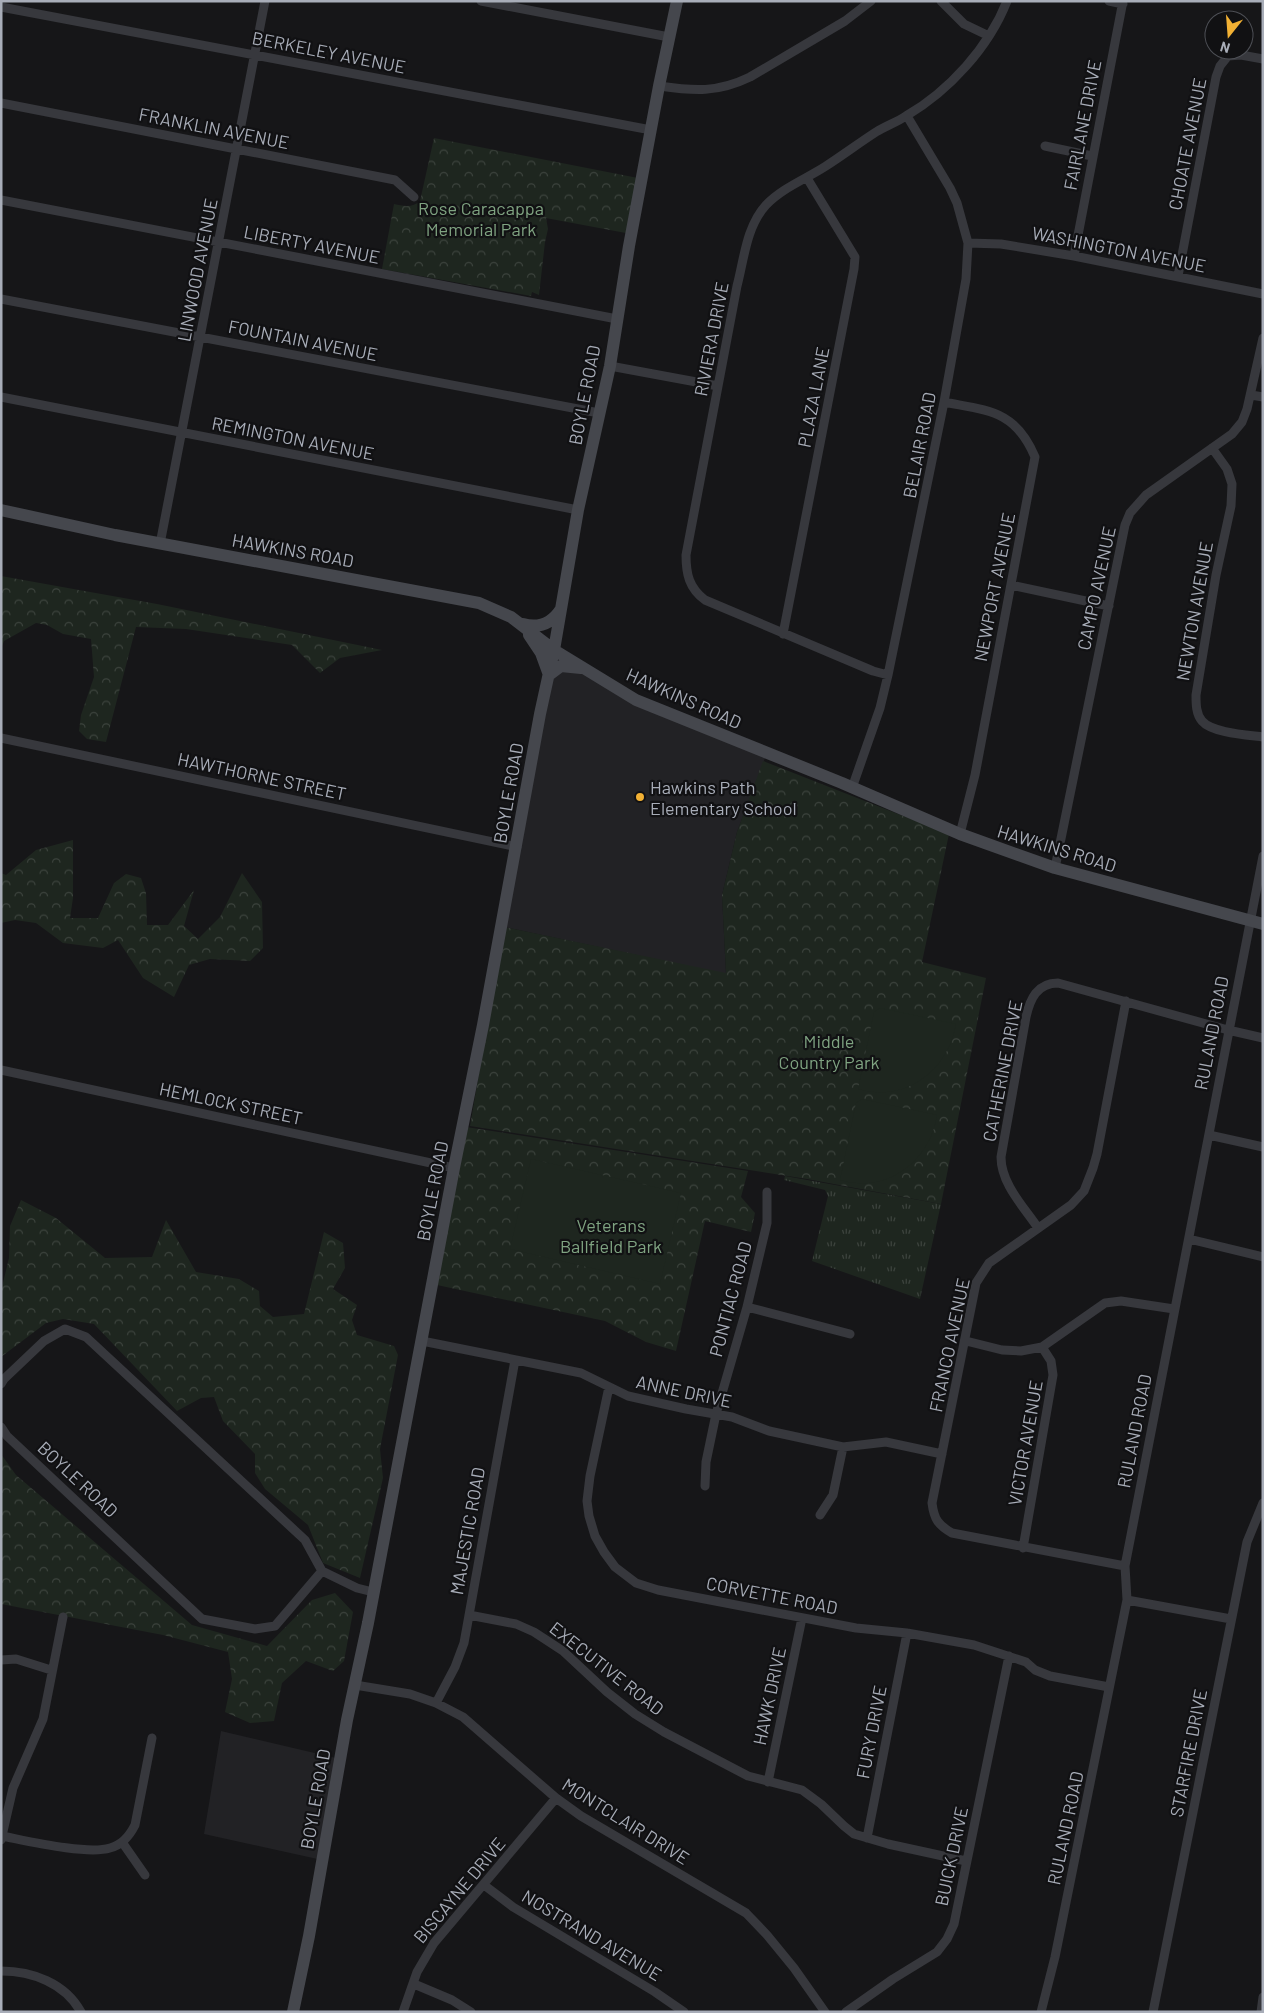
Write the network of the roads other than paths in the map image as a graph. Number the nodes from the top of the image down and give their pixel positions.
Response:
1 (265, 1) edge
2 (480, 1) edge
3 (677, 1) edge
4 (870, 1) edge
5 (941, 1) edge
6 (1007, 1) edge
7 (1109, 1) edge
8 (1123, 3) edge
9 (1, 7) edge
10 (989, 36) junction
11 (669, 37) junction
12 (255, 55) junction
13 (1263, 59) edge
14 (659, 86) junction
15 (1, 103) edge
16 (907, 116) junction
17 (651, 130) junction
18 (1045, 146) dead end
19 (237, 149) junction
20 (1092, 156) junction
21 (807, 178) junction
22 (414, 197) dead end
23 (1, 200) edge
24 (219, 243) junction
25 (968, 243) junction
26 (1074, 256) junction
27 (1178, 276) junction
28 (1263, 294) edge
29 (1, 299) edge
30 (617, 319) junction
31 (200, 337) junction
32 (1263, 338) edge
33 (610, 366) junction
34 (718, 386) junction
35 (1252, 395) junction
36 (1, 397) edge
37 (1263, 397) edge
38 (944, 402) junction
39 (600, 413) junction
40 (181, 433) junction
41 (1212, 448) junction
42 (1, 510) edge
43 (578, 510) junction
44 (160, 544) junction
45 (1011, 585) junction
46 (1109, 606) junction
47 (561, 609) junction
48 (520, 623) junction
49 (783, 634) junction
50 (554, 650) junction
51 (586, 669) junction
52 (888, 674) junction
53 (549, 675) junction
54 (1263, 737) edge
55 (1, 738) edge
56 (852, 788) junction
57 (960, 834) junction
58 (517, 847) junction
59 (1263, 856) edge
60 (1055, 868) junction
61 (1249, 921) junction
62 (1263, 924) edge
63 (1126, 1001) junction
64 (1228, 1030) junction
65 (1263, 1038) edge
66 (1, 1070) edge
67 (1209, 1134) junction
68 (1263, 1146) edge
69 (454, 1168) junction
70 (767, 1192) dead end
71 (1038, 1228) junction
72 (1189, 1239) junction
73 (1263, 1256) edge
74 (746, 1307) junction
75 (1174, 1309) junction
76 (850, 1334) dead end
77 (422, 1341) junction
78 (966, 1342) junction
79 (1042, 1347) junction
80 (515, 1360) junction
81 (1, 1384) edge
82 (609, 1387) junction
83 (716, 1414) junction
84 (1, 1427) edge
85 (843, 1447) junction
86 (942, 1454) junction
87 (705, 1486) dead end
88 (1263, 1503) edge
89 (820, 1515) dead end
90 (1023, 1548) junction
91 (1125, 1566) junction
92 (322, 1571) junction
93 (373, 1592) junction
94 (1127, 1600) junction
95 (468, 1615) junction
96 (63, 1617) dead end
97 (802, 1618) junction
98 (1231, 1619) junction
99 (907, 1633) junction
100 (1009, 1656) junction
101 (1, 1660) edge
102 (51, 1670) junction
103 (355, 1685) junction
104 (1109, 1687) junction
105 (436, 1703) junction
106 (152, 1738) dead end
107 (768, 1782) junction
108 (556, 1798) junction
109 (2, 1838) edge
110 (867, 1838) junction
111 (122, 1842) junction
112 (966, 1861) junction
113 (146, 1876) dead end
114 (484, 1885) junction
115 (1, 1971) edge
116 (414, 1984) junction
117 (1263, 1997) edge
118 (81, 2012) edge
119 (293, 2012) edge
120 (404, 2012) edge
121 (471, 2012) edge
122 (684, 2012) edge
123 (825, 2012) edge
124 (846, 2012) edge
125 (1041, 2012) edge
126 (1153, 2012) edge
127 (1261, 2012) edge

1 - 12 street, LINWOOD AVENUE
2 - 11 street
3 - 11 street, BOYLE ROAD
4 - 14 street
5 - 10 street
6 - 10 street, RIVIERA DRIVE
7 - 8 street
8 - 20 street, FAIRLANE DRIVE
9 - 12 street, BERKELEY AVENUE
10 - 16 street, RIVIERA DRIVE
11 - 14 street, BOYLE ROAD
12 - 17 street, BERKELEY AVENUE
12 - 19 street, LINWOOD AVENUE
13 - 27 street, CHOATE AVENUE
14 - 17 street, BOYLE ROAD
15 - 19 street, FRANKLIN AVENUE
16 - 21 street, RIVIERA DRIVE
16 - 25 street, BELAIR ROAD
17 - 30 street, BOYLE ROAD
18 - 20 street
19 - 22 street, FRANKLIN AVENUE
19 - 24 street, LINWOOD AVENUE
20 - 26 street, FAIRLANE DRIVE
21 - 34 street, RIVIERA DRIVE
21 - 49 street, PLAZA LANE
23 - 24 street, LIBERTY AVENUE
24 - 30 street, LIBERTY AVENUE
24 - 31 street, LINWOOD AVENUE
25 - 26 street, WASHINGTON AVENUE
25 - 38 street, BELAIR ROAD
26 - 27 street, WASHINGTON AVENUE
27 - 28 street, WASHINGTON AVENUE
29 - 31 street, FOUNTAIN AVENUE
30 - 33 street, BOYLE ROAD
31 - 39 street, FOUNTAIN AVENUE
31 - 40 street, LINWOOD AVENUE
32 - 35 street, CAMPO AVENUE
33 - 34 street
33 - 39 street, BOYLE ROAD
34 - 49 street, RIVIERA DRIVE
35 - 37 street
35 - 41 street, CAMPO AVENUE
36 - 40 street, REMINGTON AVENUE
38 - 45 street, NEWPORT AVENUE
38 - 52 street, BELAIR ROAD
39 - 43 street, BOYLE ROAD
40 - 43 street, REMINGTON AVENUE
40 - 44 street, LINWOOD AVENUE
41 - 46 street, CAMPO AVENUE
41 - 54 street, NEWTON AVENUE
42 - 44 street, HAWKINS ROAD
43 - 47 street, BOYLE ROAD
44 - 48 street, HAWKINS ROAD
45 - 46 street
45 - 57 street, NEWPORT AVENUE
46 - 60 street, CAMPO AVENUE
47 - 48 street
47 - 50 street, BOYLE ROAD
48 - 50 street, HAWKINS ROAD
48 - 53 street
49 - 52 street, RIVIERA DRIVE
50 - 51 street, HAWKINS ROAD
50 - 53 street, BOYLE ROAD
51 - 53 street
51 - 56 street, HAWKINS ROAD
52 - 56 street, BELAIR ROAD
53 - 58 street, BOYLE ROAD
55 - 58 street, HAWTHORNE STREET
56 - 57 street, HAWKINS ROAD
57 - 60 street, HAWKINS ROAD
58 - 69 street, BOYLE ROAD
59 - 61 street, RULAND ROAD
60 - 61 street, HAWKINS ROAD
61 - 62 street, HAWKINS ROAD
61 - 64 street, RULAND ROAD
63 - 64 street, CATHERINE DRIVE
63 - 71 street, FRANCO AVENUE
63 - 71 street, CATHERINE DRIVE
64 - 65 street, CATHERINE DRIVE
64 - 67 street, RULAND ROAD
66 - 69 street, HEMLOCK STREET
67 - 68 street
67 - 72 street, RULAND ROAD
69 - 77 street, BOYLE ROAD
70 - 74 street, PONTIAC ROAD
71 - 78 street, FRANCO AVENUE
72 - 73 street
72 - 75 street, RULAND ROAD
74 - 76 street
74 - 83 street, PONTIAC ROAD
75 - 79 street
75 - 91 street, RULAND ROAD
77 - 80 street, ANNE DRIVE
77 - 93 street, BOYLE ROAD
78 - 79 street
78 - 86 street, FRANCO AVENUE
79 - 90 street, VICTOR AVENUE
80 - 82 street, ANNE DRIVE
80 - 95 street, MAJESTIC ROAD
81 - 92 street
82 - 83 street, ANNE DRIVE
82 - 97 street, CORVETTE ROAD
83 - 85 street, ANNE DRIVE
83 - 87 street, PONTIAC ROAD
84 - 92 street, BOYLE ROAD
85 - 86 street, ANNE DRIVE
85 - 89 street
86 - 90 street, FRANCO AVENUE
88 - 98 street, STARFIRE DRIVE
90 - 91 street, FRANCO AVENUE
91 - 94 street, RULAND ROAD
92 - 93 street
93 - 103 street, BOYLE ROAD
94 - 98 street
94 - 104 street, RULAND ROAD
95 - 105 street, MAJESTIC ROAD
95 - 107 street, EXECUTIVE ROAD
96 - 102 street
97 - 99 street, CORVETTE ROAD
97 - 107 street, HAWK DRIVE
98 - 126 street, STARFIRE DRIVE
99 - 100 street, CORVETTE ROAD
99 - 110 street, FURY DRIVE
100 - 104 street, CORVETTE ROAD
100 - 112 street, BUICK DRIVE
101 - 102 street
102 - 109 street
103 - 105 street, MONTCLAIR DRIVE
103 - 119 street, BOYLE ROAD
104 - 125 street, RULAND ROAD
105 - 108 street, MONTCLAIR DRIVE
106 - 111 street
107 - 110 street, EXECUTIVE ROAD
108 - 114 street, BISCAYNE DRIVE
108 - 123 street, MONTCLAIR DRIVE
109 - 111 street
110 - 112 street, EXECUTIVE ROAD
111 - 113 street
112 - 124 street, BUICK DRIVE
114 - 116 street, BISCAYNE DRIVE
114 - 122 street, NOSTRAND AVENUE
115 - 118 street
116 - 120 street, BISCAYNE DRIVE
116 - 121 street
117 - 127 street

